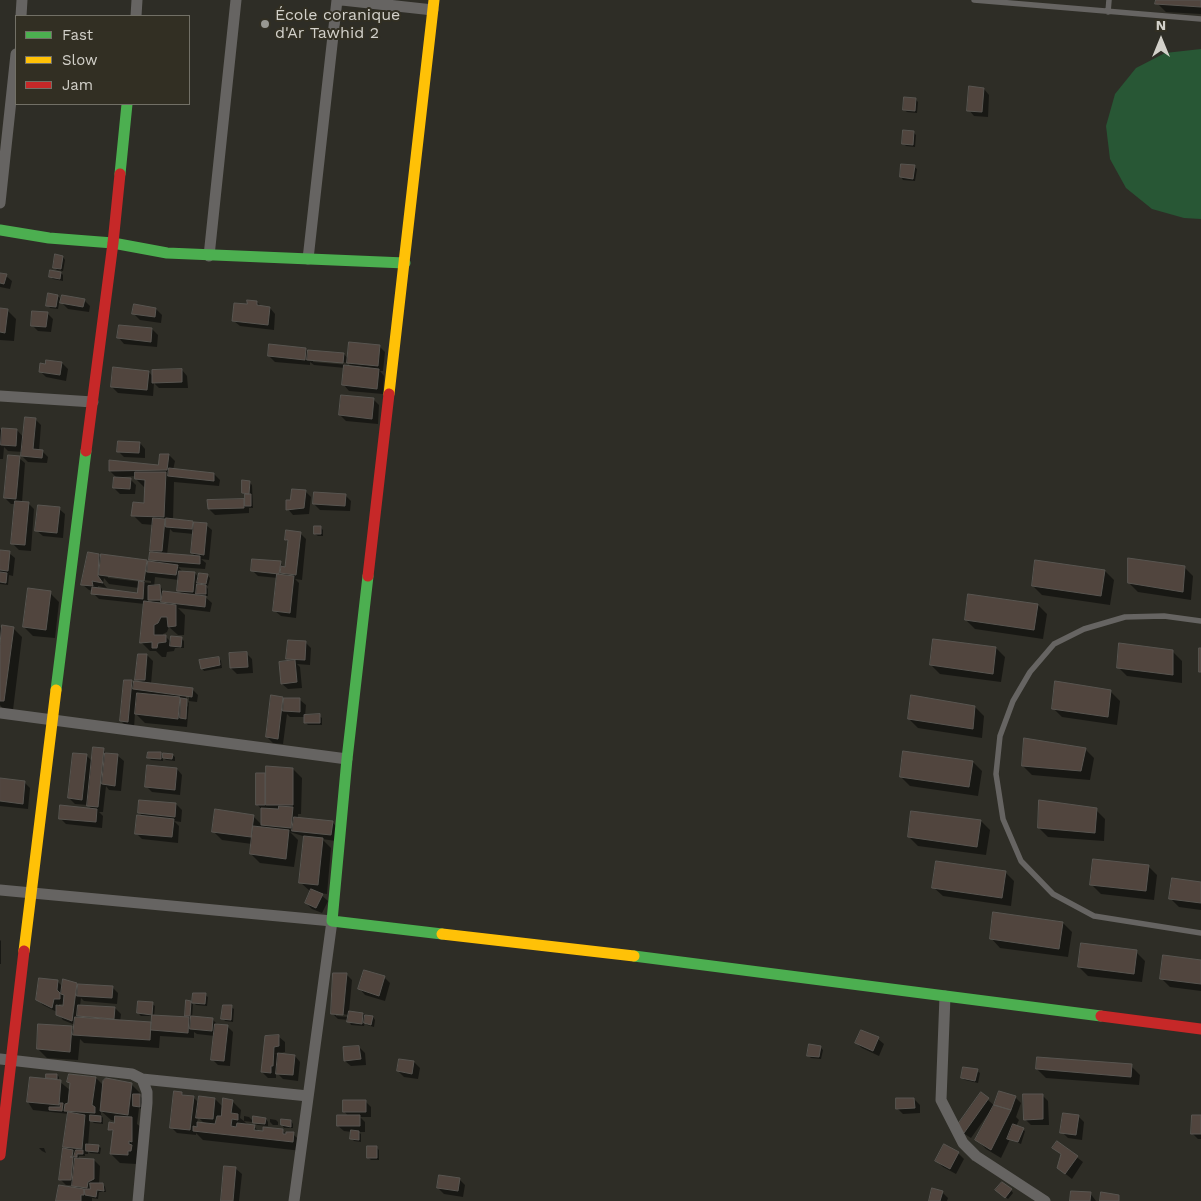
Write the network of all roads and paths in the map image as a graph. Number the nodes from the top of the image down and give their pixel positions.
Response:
1 (22, 0) edge
2 (137, 0) edge
3 (236, 0) edge
4 (337, 0) edge
5 (342, 0) edge
6 (974, 0) edge
7 (1109, 0) edge
8 (433, 5) edge
9 (1108, 12) junction
10 (20, 15) edge
11 (136, 15) edge
12 (1201, 20) edge
13 (15, 63) edge
14 (127, 105) edge
15 (0, 203) edge
16 (0, 230) edge
17 (113, 243) junction
18 (209, 256) junction
19 (308, 259) junction
20 (405, 263) junction
21 (0, 396) edge
22 (93, 402) junction
23 (1201, 621) edge
24 (0, 713) edge
25 (52, 719) junction
26 (347, 759) junction
27 (0, 890) edge
28 (32, 893) junction
29 (332, 921) junction
30 (1201, 933) edge
31 (946, 996) junction
32 (1201, 1029) edge
33 (0, 1059) edge
34 (12, 1061) junction
35 (142, 1079) junction
36 (308, 1096) junction
37 (0, 1156) edge
38 (138, 1201) edge
39 (294, 1201) edge
40 (1045, 1201) edge

1 - 10 street
2 - 11 street
3 - 18 street
4 - 19 street
5 - 8 street
6 - 9 lane
7 - 9 lane
8 - 20 street
9 - 12 lane
13 - 15 street
14 - 17 street
16 - 17 street
17 - 18 street
17 - 22 street
18 - 19 street
19 - 20 street
20 - 26 street
21 - 22 street
22 - 25 street
23 - 30 lane
24 - 25 street
25 - 26 street
25 - 28 street
26 - 29 street
27 - 28 street
28 - 29 street
28 - 34 street
29 - 31 street
29 - 36 street
31 - 32 street
31 - 40 street
33 - 34 street
34 - 35 street
34 - 37 street
35 - 36 street
35 - 38 street
36 - 39 street

